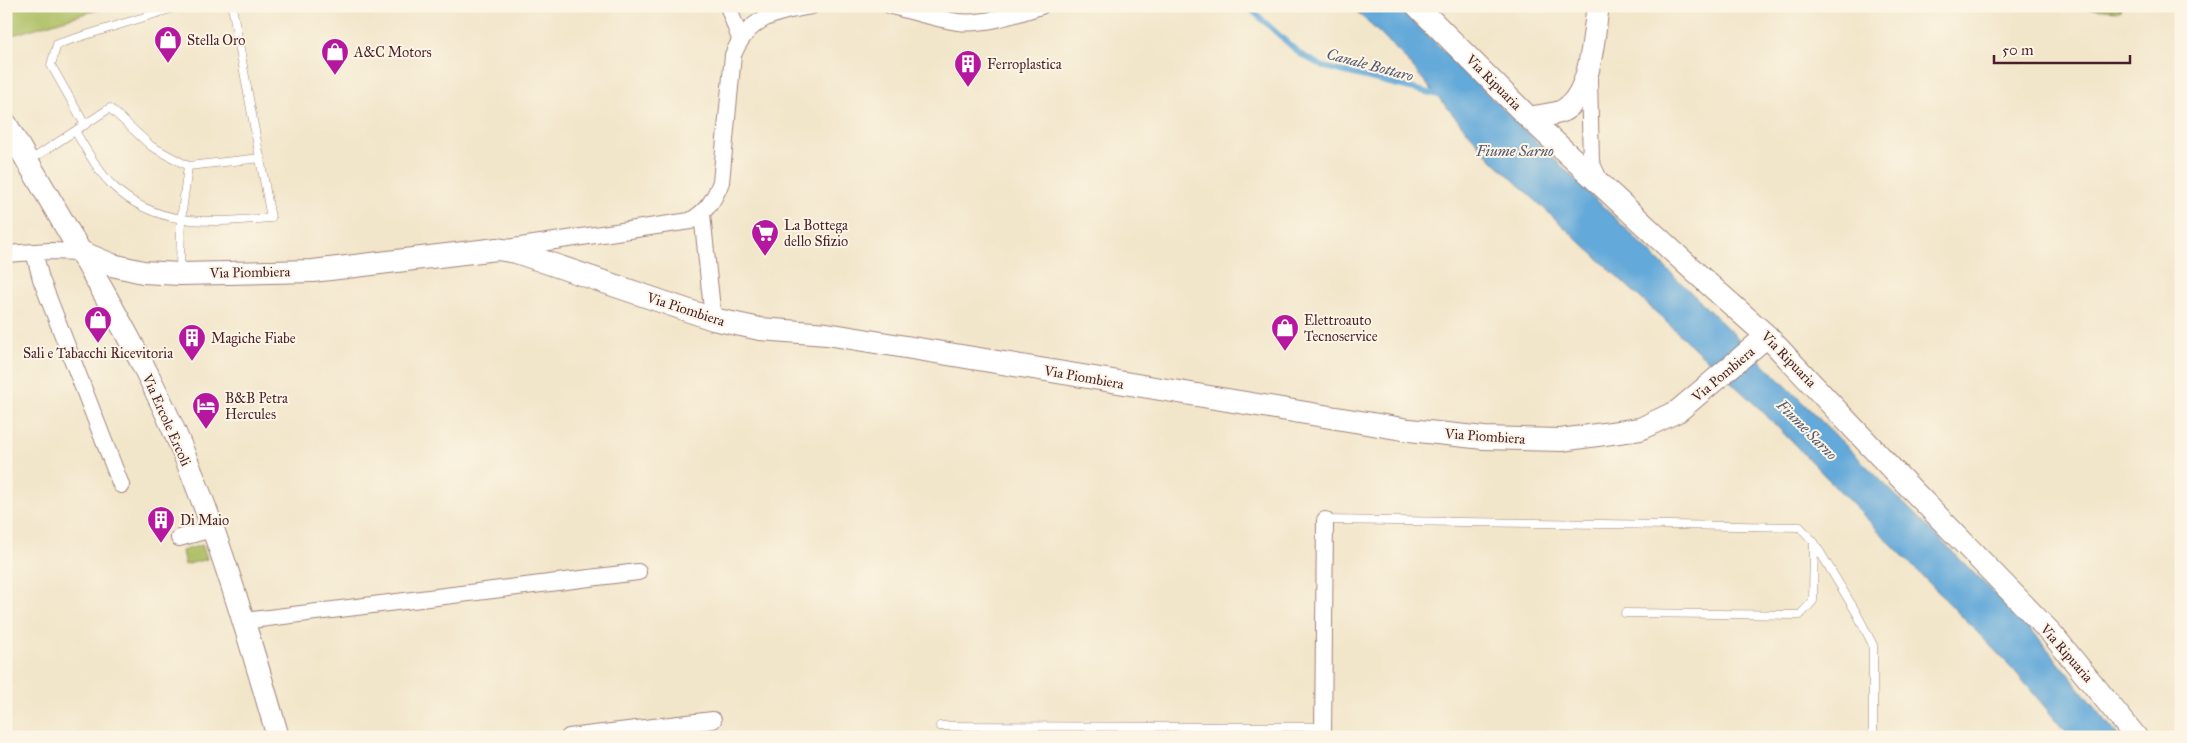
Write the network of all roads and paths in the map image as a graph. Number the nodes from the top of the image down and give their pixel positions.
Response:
1 (180, 6) edge
2 (232, 6) edge
3 (728, 6) edge
4 (811, 6) edge
5 (891, 6) edge
6 (1041, 6) edge
7 (1417, 6) edge
8 (1598, 6) edge
9 (740, 38) junction
10 (1588, 68) junction
11 (1529, 118) junction
12 (6, 124) edge
13 (85, 124) junction
14 (75, 131) junction
15 (261, 158) junction
16 (28, 162) junction
17 (188, 166) junction
18 (1603, 186) junction
19 (702, 214) junction
20 (181, 220) junction
21 (497, 249) junction
22 (34, 252) junction
23 (81, 252) junction
24 (6, 254) edge
25 (180, 274) junction
26 (713, 319) junction
27 (1767, 336) junction
28 (1678, 411) joint
29 (121, 485) dead end
30 (1325, 520) joint
31 (212, 529) junction
32 (179, 538) dead end
33 (1814, 542) junction
34 (638, 572) dead end
35 (1625, 613) dead end
36 (244, 621) junction
37 (712, 720) dead end
38 (940, 726) dead end
39 (1323, 732) edge
40 (278, 737) edge
41 (569, 737) edge
42 (1873, 737) edge
43 (2136, 737) edge

1 - 13 lane
2 - 15 lane
3 - 9 street
4 - 9 street
5 - 6 street
7 - 11 street, Via Ripuaria
8 - 10 street
9 - 19 street
10 - 11 street
10 - 18 street
11 - 18 street, Via Ripuaria
12 - 16 street, Via Ercole Ercoli
13 - 14 lane
13 - 17 lane
14 - 16 lane
14 - 20 lane
15 - 17 lane
15 - 20 lane
16 - 23 street, Via Ercole Ercoli
17 - 20 lane
18 - 27 street, Via Ripuaria
19 - 21 street, Via Piombiera
19 - 26 street
20 - 25 lane
21 - 25 street, Via Piombiera
21 - 26 street, Via Piombiera
22 - 23 street, Via Piombiera
22 - 24 street, Via Piombiera
22 - 29 street
23 - 25 street, Via Piombiera
23 - 31 street, Via Ercole Ercoli
26 - 28 street, Via Piombiera
27 - 28 street, Via Pombiera
27 - 43 street, Via Ripuaria
30 - 33 lane
30 - 39 street
31 - 32 street
31 - 36 street, Via Ercole Ercoli
33 - 35 lane
33 - 42 lane
34 - 36 street
36 - 40 street, Via Ercole Ercoli
37 - 41 street
38 - 39 lane

